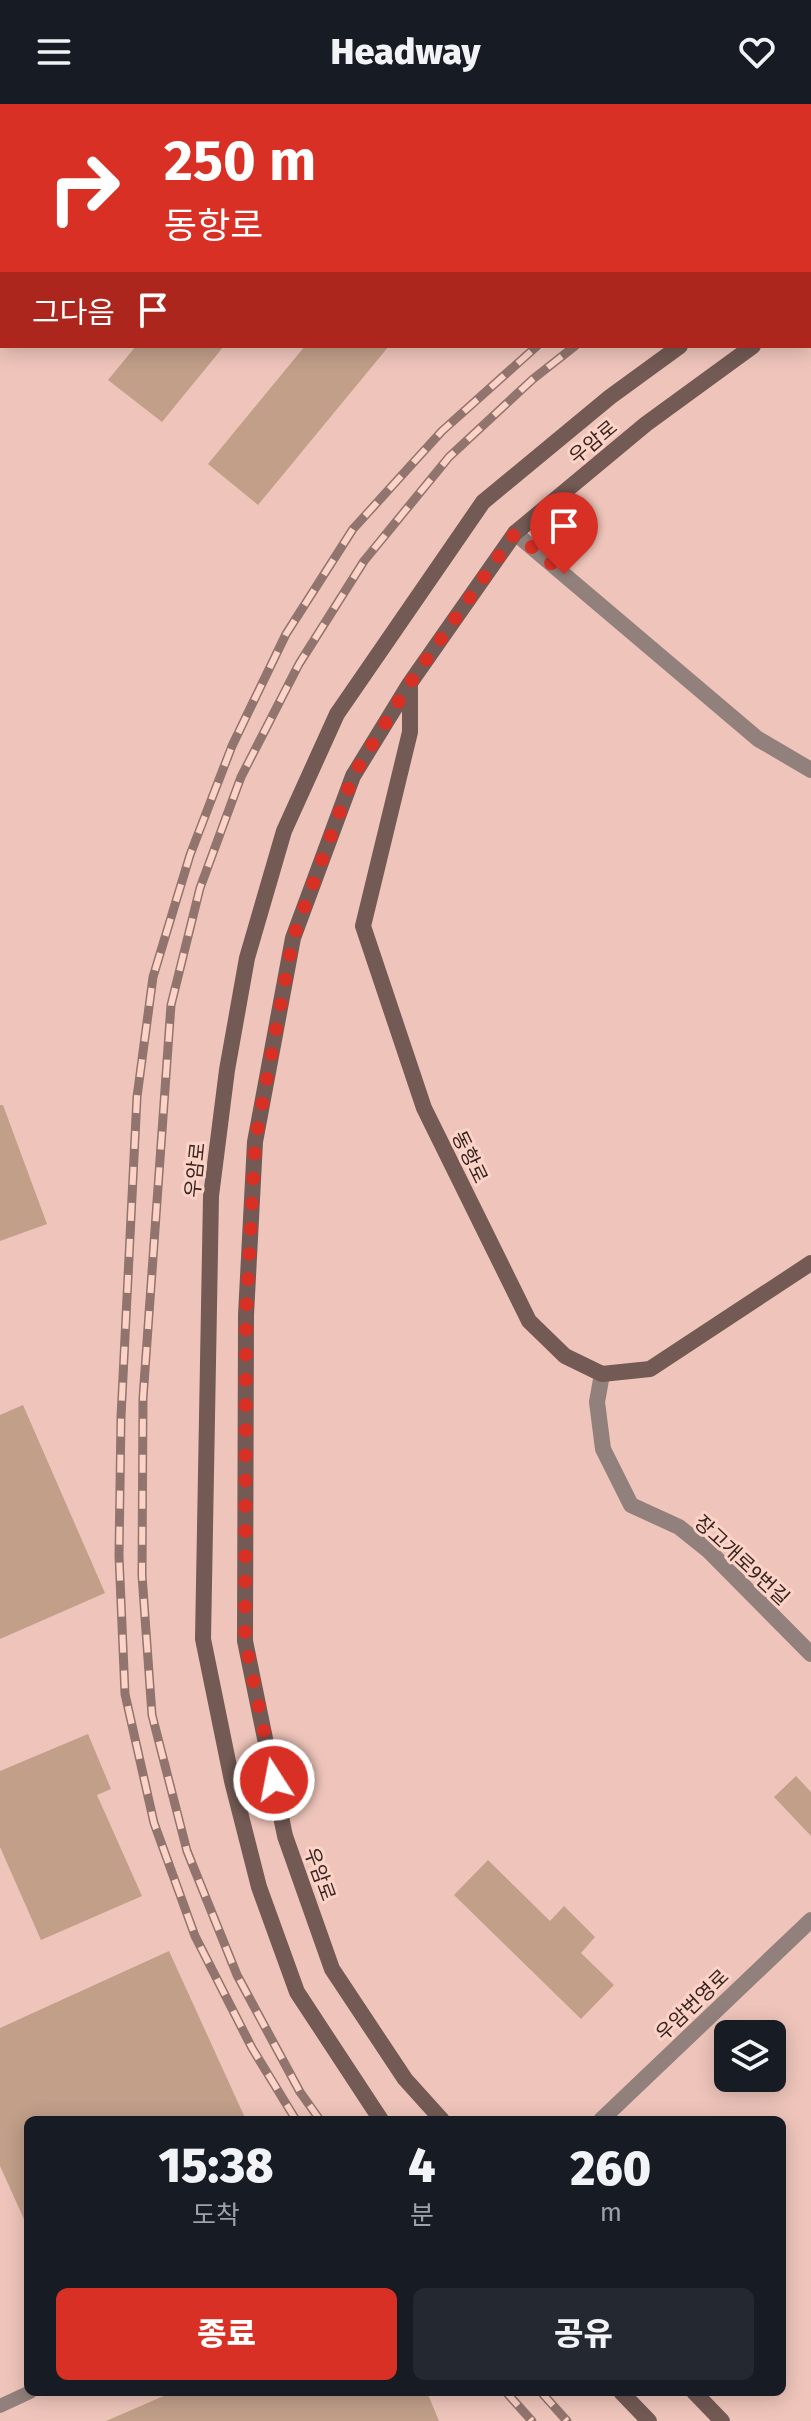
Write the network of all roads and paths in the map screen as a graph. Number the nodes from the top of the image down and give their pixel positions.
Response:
1 (677, 348) edge
2 (750, 348) edge
3 (515, 533) junction
4 (410, 683) junction
5 (811, 770) edge
6 (811, 1263) edge
7 (602, 1374) junction
8 (811, 1654) edge
9 (811, 1920) edge
10 (378, 2116) edge
11 (438, 2116) edge
12 (605, 2116) edge
13 (24, 2395) edge
14 (625, 2396) edge
15 (698, 2396) edge
16 (0, 2406) edge
17 (649, 2421) edge
18 (722, 2421) edge

1 - 10 main road, 우암로
2 - 3 main road, 우암로
3 - 4 main road, 우암로
3 - 5 street
4 - 7 main road, 동항로
4 - 11 main road, 우암로
6 - 7 main road
7 - 8 street, 장고개로9번길
9 - 12 street, 우암번영로
13 - 16 lane
14 - 17 main road
15 - 18 main road

